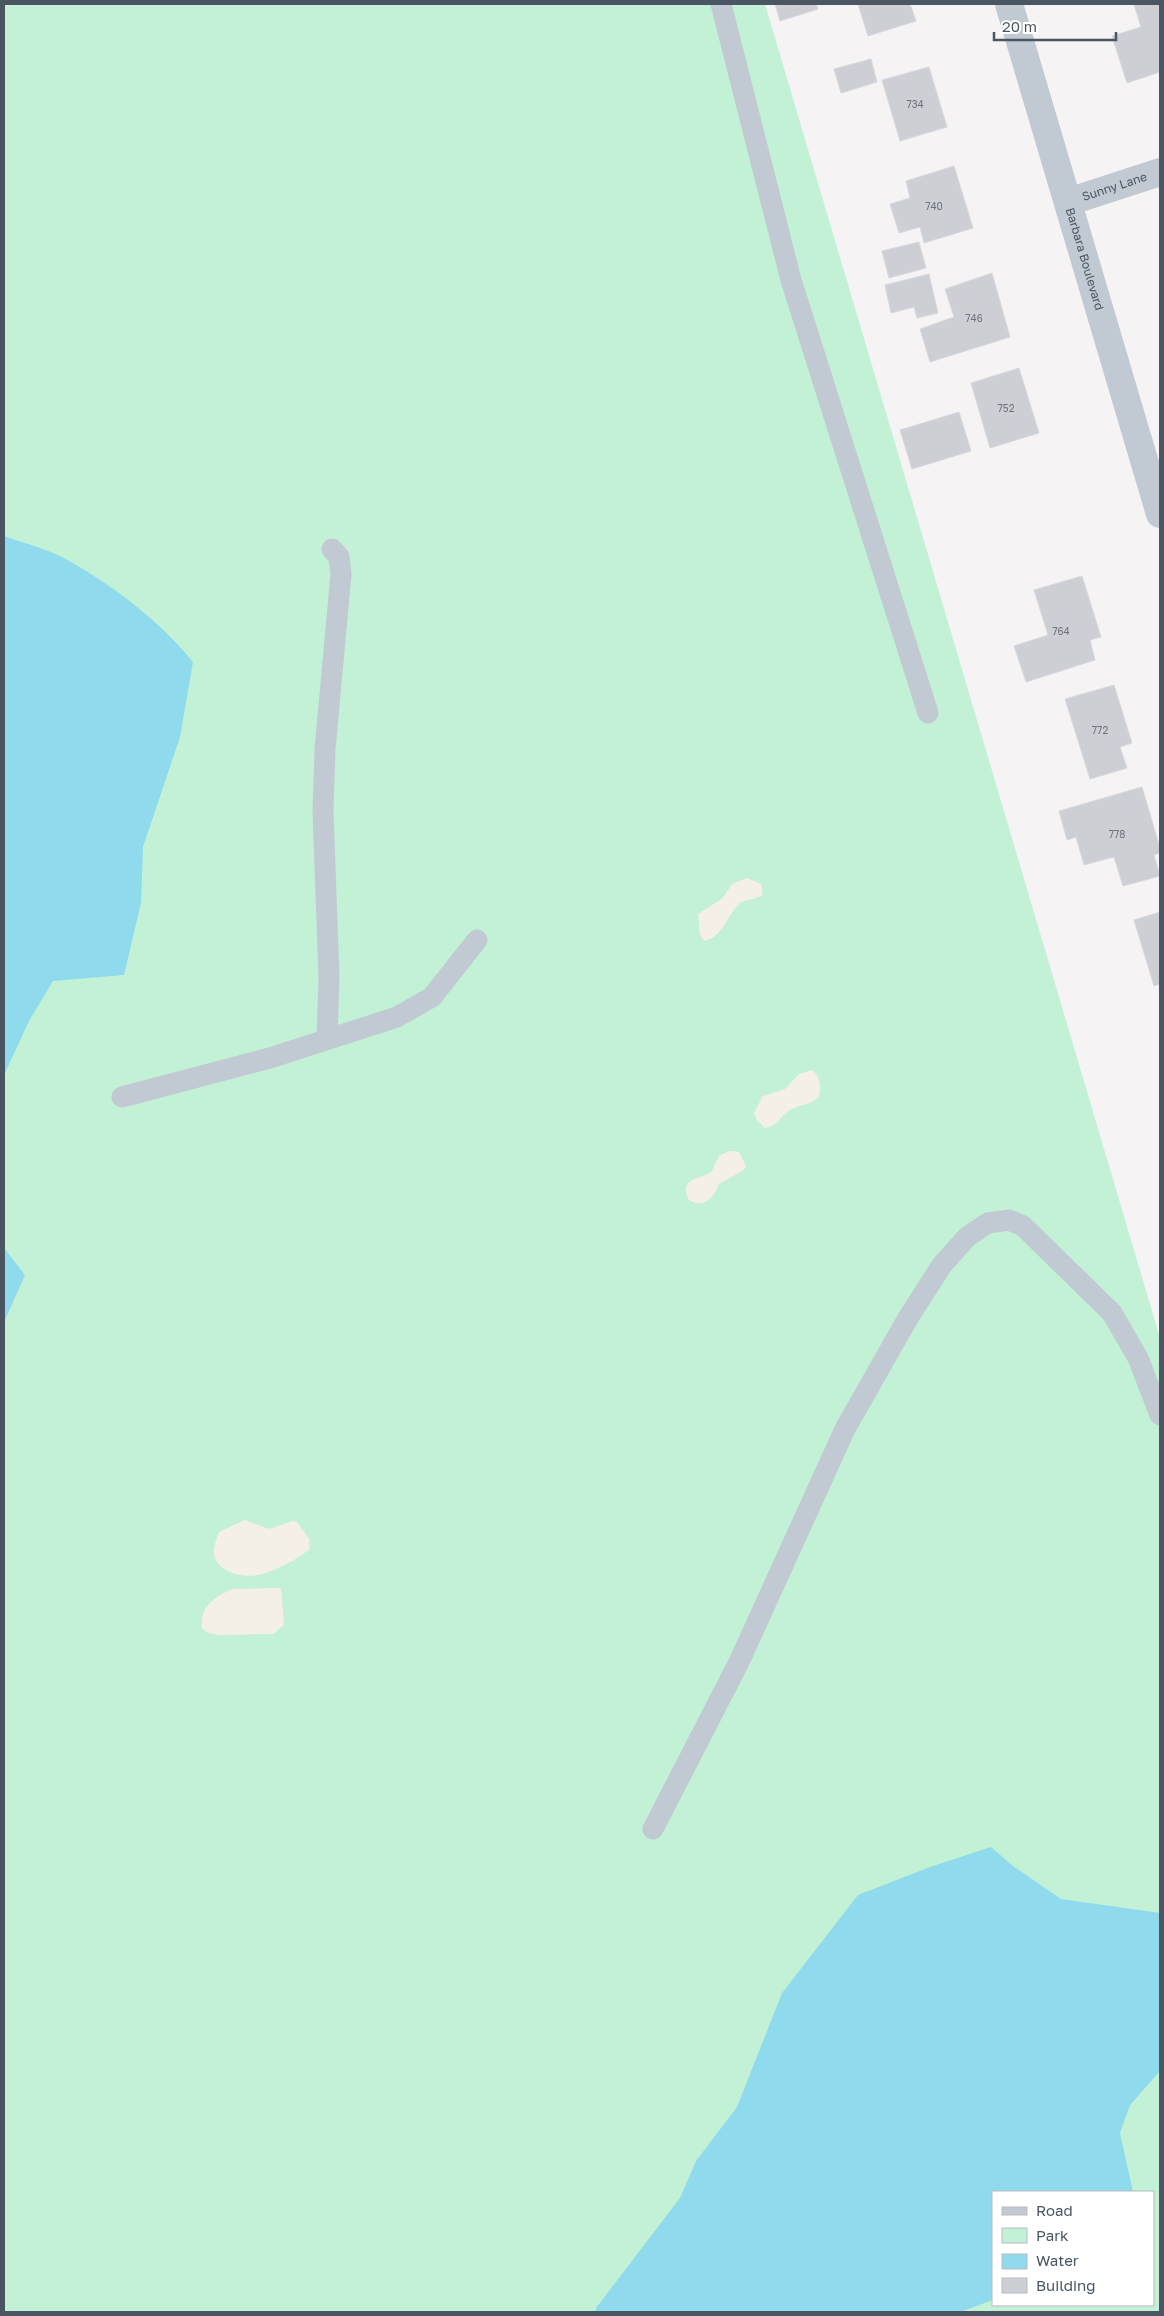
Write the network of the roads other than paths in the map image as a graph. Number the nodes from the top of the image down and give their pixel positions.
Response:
1 (721, 4) edge
2 (1009, 4) edge
3 (1160, 172) edge
4 (1068, 202) junction
5 (1160, 514) edge
6 (332, 549) dead end
7 (928, 712) dead end
8 (477, 940) dead end
9 (327, 1039) junction
10 (122, 1097) dead end
11 (1160, 1416) edge
12 (653, 1829) dead end

1 - 7 lane
2 - 4 street, Barbara Boulevard
3 - 4 street, Sunny Lane
4 - 5 street, Barbara Boulevard
6 - 9 lane
8 - 9 lane
9 - 10 lane
11 - 12 lane

